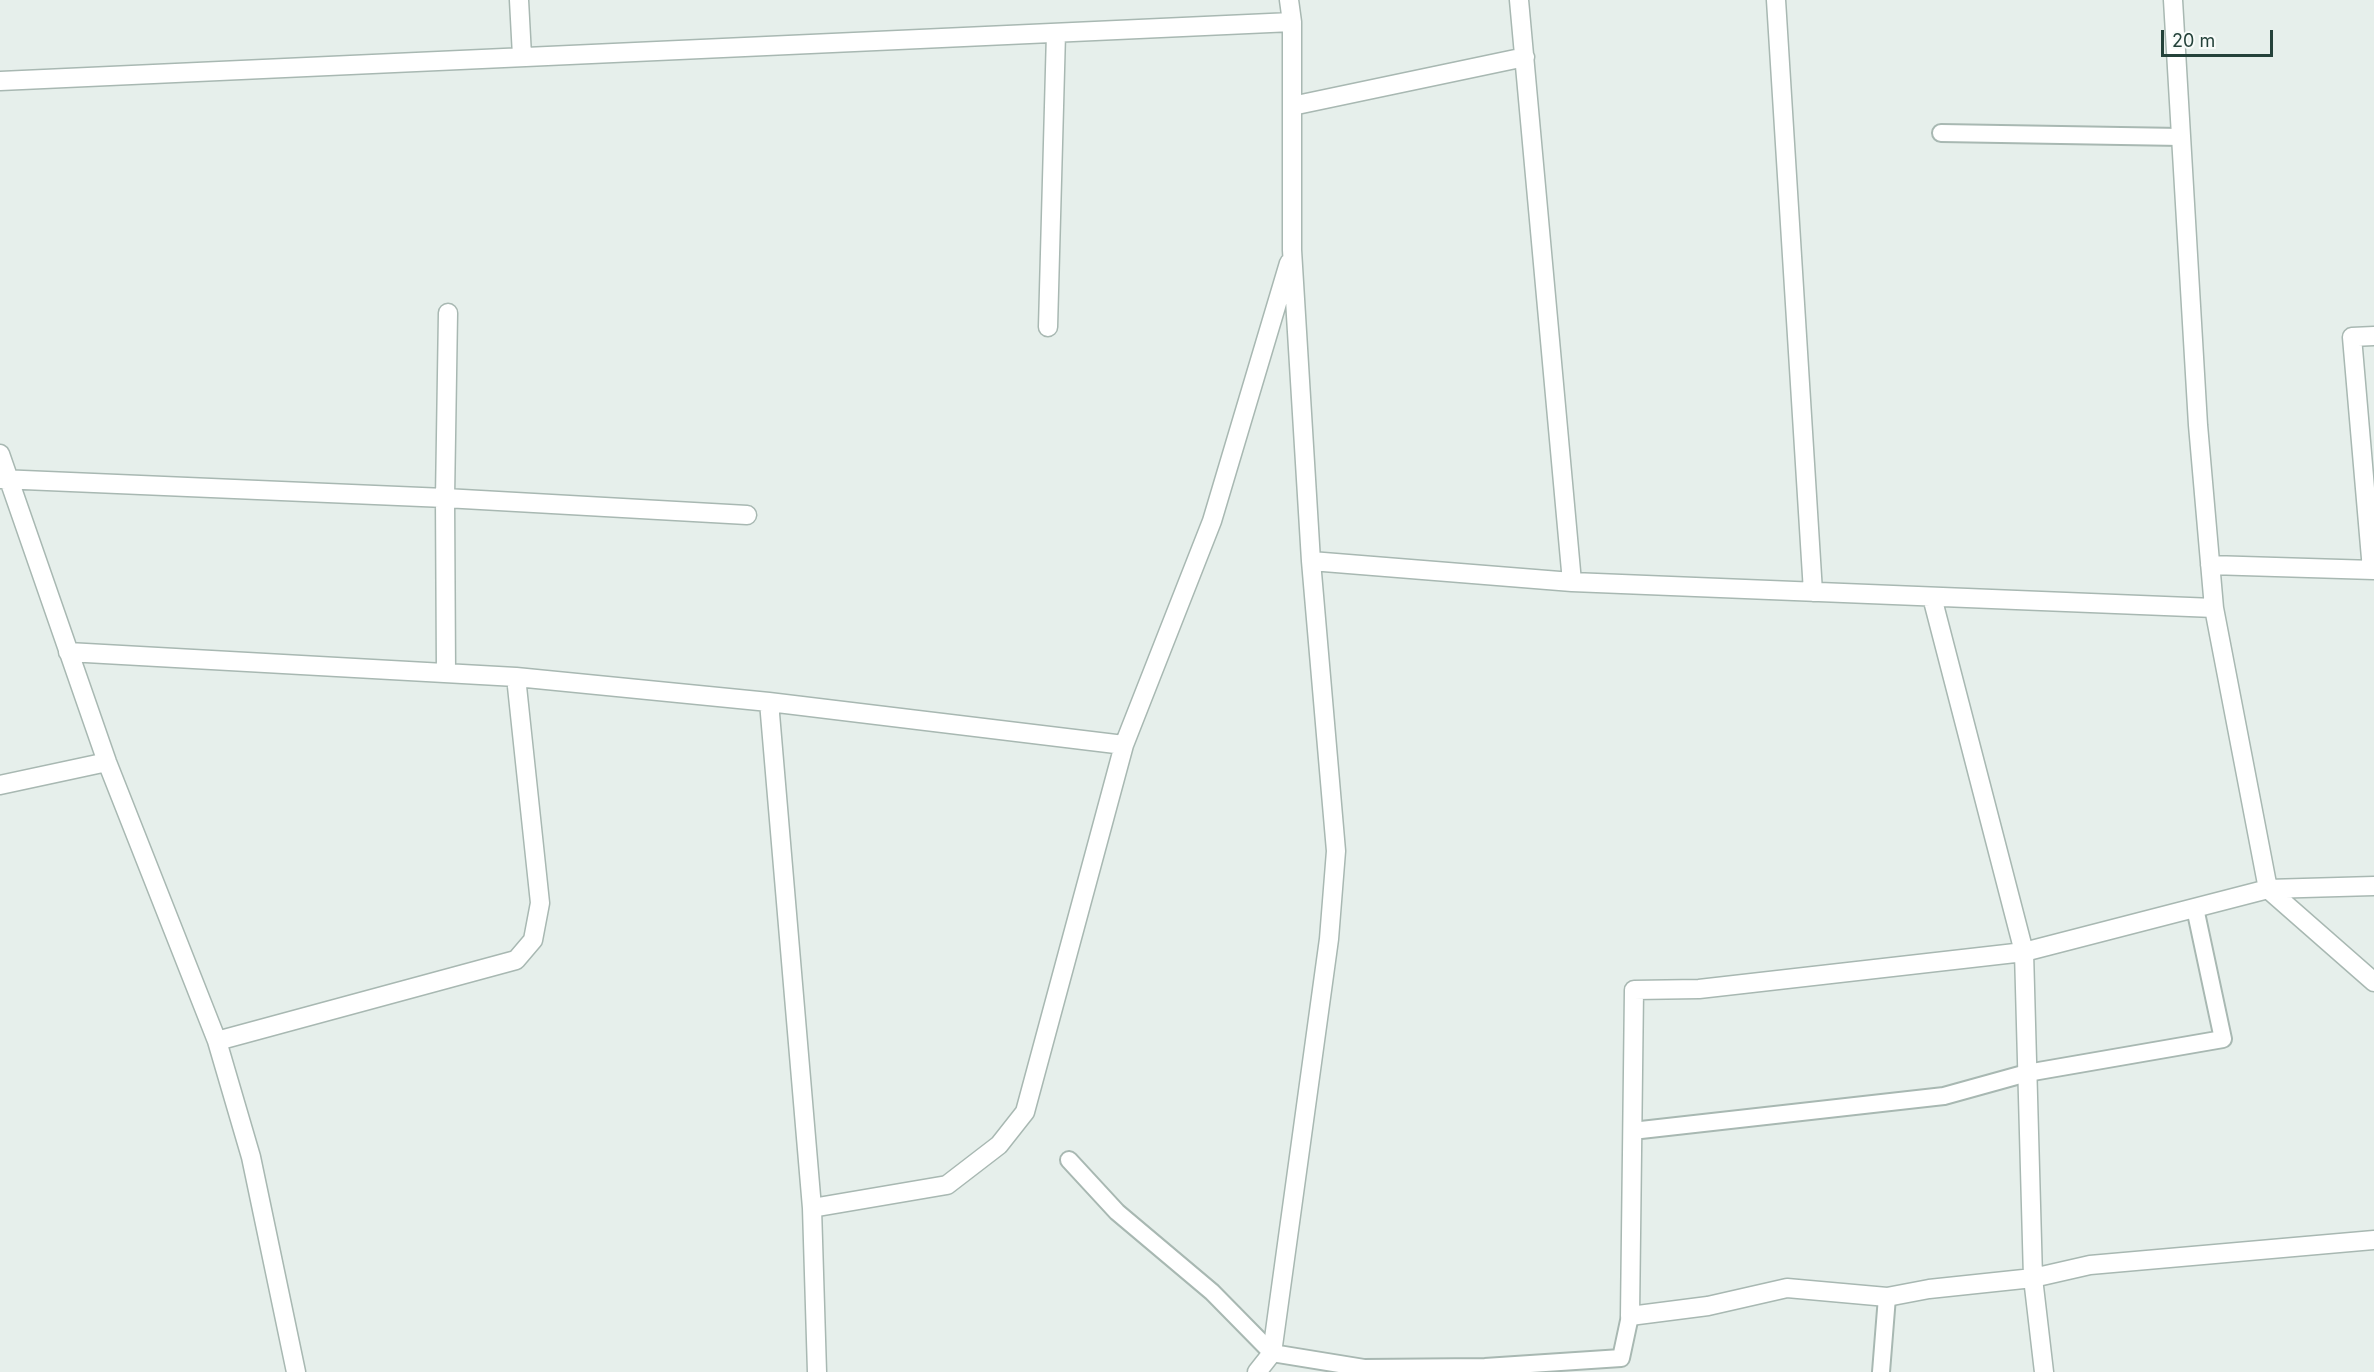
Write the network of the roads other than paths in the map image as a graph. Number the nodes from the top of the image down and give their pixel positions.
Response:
1 (519, 0) edge
2 (1289, 0) edge
3 (1519, 0) edge
4 (1776, 0) edge
5 (2173, 0) edge
6 (1292, 22) junction
7 (1056, 33) junction
8 (522, 56) junction
9 (1525, 57) junction
10 (0, 81) edge
11 (1292, 106) junction
12 (1941, 133) dead end
13 (2181, 137) junction
14 (1292, 250) junction
15 (448, 313) dead end
16 (1048, 327) dead end
17 (2374, 336) edge
18 (0, 454) edge
19 (4, 478) edge
20 (445, 498) junction
21 (747, 514) dead end
22 (1311, 561) junction
23 (2210, 564) junction
24 (2373, 570) edge
25 (1572, 582) junction
26 (1813, 592) junction
27 (1932, 597) junction
28 (2214, 608) junction
29 (68, 652) junction
30 (446, 672) junction
31 (516, 676) junction
32 (770, 702) junction
33 (1124, 745) junction
34 (106, 762) junction
35 (0, 785) edge
36 (2374, 886) edge
37 (2268, 889) junction
38 (2195, 908) junction
39 (2024, 952) junction
40 (2374, 982) edge
41 (217, 1041) junction
42 (2027, 1073) junction
43 (1632, 1131) junction
44 (1069, 1160) dead end
45 (812, 1208) junction
46 (2374, 1240) edge
47 (2033, 1278) junction
48 (1887, 1297) junction
49 (1630, 1316) junction
50 (1272, 1353) junction
51 (1324, 1367) edge
52 (296, 1372) edge
53 (817, 1372) edge
54 (1257, 1372) edge
55 (1881, 1372) edge
56 (2044, 1372) edge

1 - 8 street
2 - 6 street
3 - 9 street
4 - 26 street
5 - 13 street
6 - 7 street
6 - 11 street
7 - 8 street
7 - 16 street
8 - 10 street
9 - 11 street
9 - 25 street
11 - 14 street
12 - 13 lane
13 - 23 street
14 - 22 street
14 - 33 street
15 - 20 street
17 - 24 street
18 - 19 street
19 - 20 street
19 - 29 street
20 - 21 street
20 - 30 street
22 - 25 street
22 - 50 street
23 - 24 street
23 - 28 street
25 - 26 street
26 - 27 street
27 - 28 street
27 - 39 street
28 - 37 street
29 - 30 street
29 - 34 street
30 - 31 street
31 - 32 street
31 - 41 street
32 - 33 street
32 - 45 street
33 - 45 street
34 - 35 street
34 - 41 street
36 - 37 street
37 - 38 street
37 - 40 street
38 - 39 street
38 - 42 lane
39 - 42 street
39 - 43 street
41 - 52 street
42 - 43 lane
42 - 47 street
43 - 49 street
44 - 50 lane
45 - 53 street
46 - 47 street
47 - 48 street
47 - 56 street
48 - 49 street
48 - 55 lane
49 - 51 lane
50 - 51 lane
50 - 54 street

